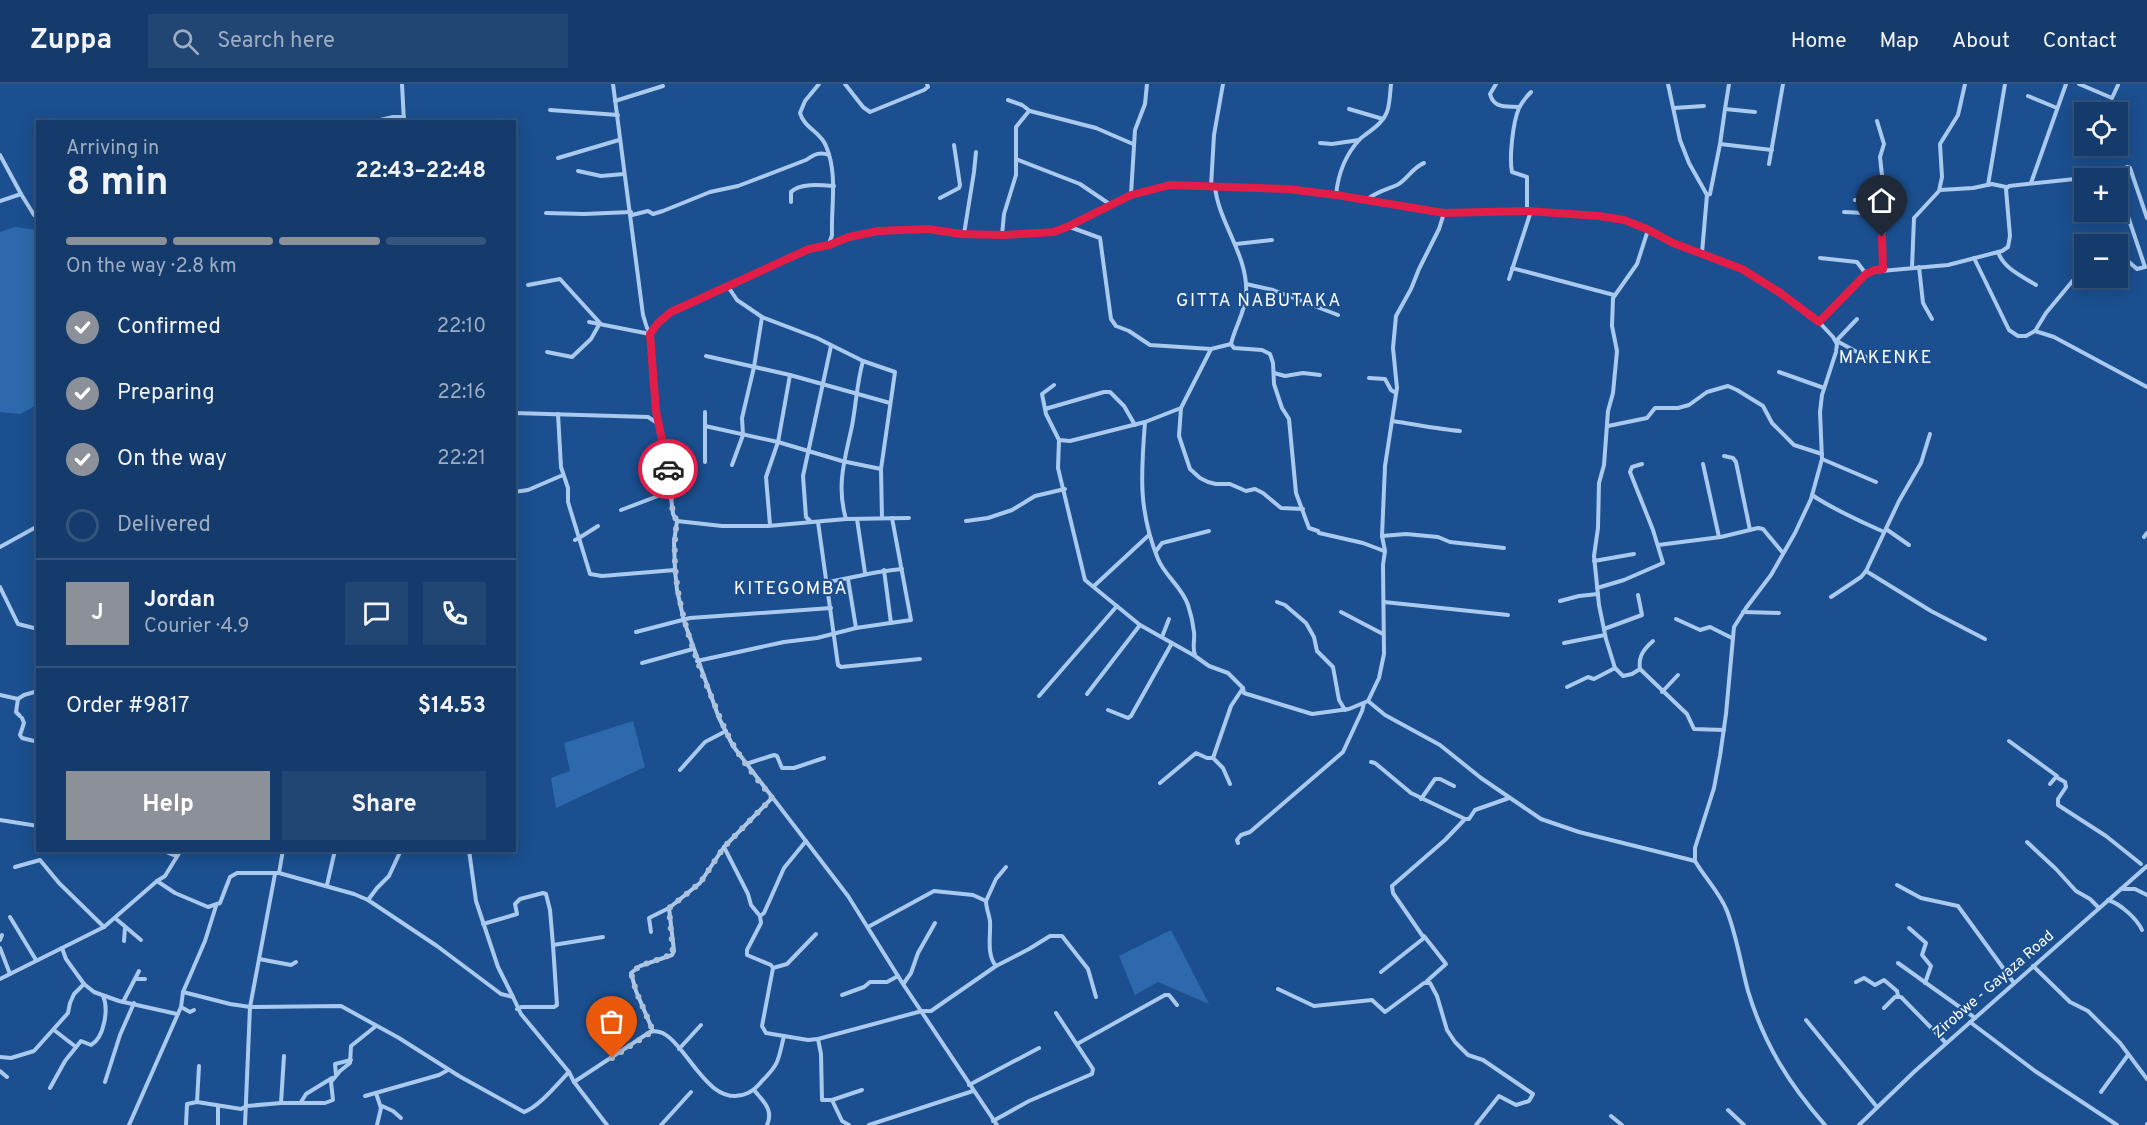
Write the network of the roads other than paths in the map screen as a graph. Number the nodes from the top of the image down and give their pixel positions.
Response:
1 (402, 84) edge
2 (613, 84) edge
3 (819, 84) edge
4 (845, 84) edge
5 (927, 84) edge
6 (1147, 84) edge
7 (1223, 84) edge
8 (1391, 84) edge
9 (1497, 84) edge
10 (1668, 84) edge
11 (1729, 84) edge
12 (1783, 84) edge
13 (1965, 84) edge
14 (2005, 84) edge
15 (2066, 84) edge
16 (2079, 84) edge
17 (2118, 85) edge
18 (663, 86) dead end
19 (1531, 92) dead end
20 (2028, 96) dead end
21 (1008, 100) dead end
22 (615, 101) junction
23 (1704, 106) dead end
24 (1519, 107) junction
25 (1674, 108) junction
26 (2057, 108) junction
27 (1349, 109) dead end
28 (1725, 109) junction
29 (550, 110) dead end
30 (1029, 111) junction
31 (1755, 112) dead end
32 (618, 115) junction
33 (404, 119) edge
34 (1383, 119) junction
35 (1877, 121) dead end
36 (619, 140) junction
37 (1360, 140) junction
38 (1320, 143) dead end
39 (1133, 144) junction
40 (1720, 144) junction
41 (954, 145) dead end
42 (1772, 150) junction
43 (976, 152) dead end
44 (829, 154) junction
45 (0, 155) edge
46 (558, 158) dead end
47 (1016, 159) junction
48 (1424, 163) dead end
49 (1769, 164) dead end
50 (2126, 168) edge
51 (578, 171) dead end
52 (624, 174) junction
53 (2074, 180) edge
54 (2031, 183) junction
55 (1988, 185) junction
56 (834, 186) junction
57 (1213, 187) junction
58 (2007, 187) junction
59 (1940, 190) junction
60 (21, 194) junction
61 (1131, 195) junction
62 (1336, 195) junction
63 (1707, 195) junction
64 (940, 198) dead end
65 (1884, 198) junction
66 (1855, 200) dead end
67 (0, 201) edge
68 (1364, 201) junction
69 (791, 202) dead end
70 (1111, 205) junction
71 (1529, 211) junction
72 (1844, 212) dead end
73 (546, 213) dead end
74 (631, 213) junction
75 (1444, 213) junction
76 (1885, 214) junction
77 (34, 215) dead end
78 (2128, 217) edge
79 (2147, 218) edge
80 (1069, 226) junction
81 (1648, 230) junction
82 (964, 234) junction
83 (1002, 235) junction
84 (1272, 240) dead end
85 (1236, 244) junction
86 (829, 245) junction
87 (1998, 252) junction
88 (1702, 253) junction
89 (1821, 258) dead end
90 (1974, 258) junction
91 (2128, 262) edge
92 (1919, 267) junction
93 (1512, 268) junction
94 (1912, 268) junction
95 (1883, 269) junction
96 (1866, 274) junction
97 (1509, 279) dead end
98 (2074, 279) edge
99 (1245, 284) junction
100 (528, 285) dead end
101 (727, 285) junction
102 (2036, 285) dead end
103 (1614, 295) junction
104 (1338, 315) dead end
105 (762, 317) junction
106 (1857, 319) dead end
107 (1932, 319) dead end
108 (589, 322) dead end
109 (1819, 322) junction
110 (600, 323) junction
111 (2035, 331) junction
112 (650, 334) junction
113 (1834, 339) junction
114 (1231, 344) junction
115 (831, 346) junction
116 (1211, 349) junction
117 (547, 352) dead end
118 (706, 356) dead end
119 (1868, 358) dead end
120 (863, 361) junction
121 (754, 367) junction
122 (1779, 372) dead end
123 (1274, 373) junction
124 (790, 375) junction
125 (1320, 375) dead end
126 (1369, 378) dead end
127 (824, 385) junction
128 (1054, 385) dead end
129 (2147, 387) edge
130 (1824, 388) junction
131 (1396, 393) junction
132 (857, 394) junction
133 (890, 404) junction
134 (1181, 408) junction
135 (1045, 409) junction
136 (656, 411) junction
137 (705, 412) dead end
138 (516, 413) edge
139 (558, 414) junction
140 (648, 417) junction
141 (1392, 421) junction
142 (1144, 422) junction
143 (659, 424) junction
144 (1136, 425) junction
145 (705, 426) junction
146 (1608, 426) junction
147 (1460, 430) dead end
148 (1930, 434) dead end
149 (743, 435) junction
150 (1059, 440) junction
151 (778, 442) junction
152 (808, 451) junction
153 (1724, 456) dead end
154 (1822, 456) junction
155 (842, 461) junction
156 (705, 462) dead end
157 (1642, 464) dead end
158 (732, 465) dead end
159 (1703, 465) dead end
160 (881, 469) junction
161 (563, 475) junction
162 (1876, 482) dead end
163 (1065, 489) junction
164 (671, 491) junction
165 (516, 492) edge
166 (1812, 495) junction
167 (1303, 509) junction
168 (621, 510) dead end
169 (892, 518) junction
170 (909, 518) dead end
171 (846, 519) junction
172 (857, 519) junction
173 (882, 519) junction
174 (677, 521) junction
175 (810, 521) junction
176 (966, 521) dead end
177 (818, 522) junction
178 (770, 525) junction
179 (598, 526) dead end
180 (36, 527) edge
181 (1750, 530) junction
182 (1885, 530) junction
183 (1209, 531) dead end
184 (1149, 535) junction
185 (1382, 536) junction
186 (1719, 537) junction
187 (577, 539) junction
188 (1658, 545) junction
189 (1910, 545) dead end
190 (0, 547) edge
191 (1504, 548) dead end
192 (1156, 551) junction
193 (1385, 551) junction
194 (1784, 553) junction
195 (1634, 554) dead end
196 (1594, 561) junction
197 (902, 569) junction
198 (675, 570) junction
199 (884, 570) junction
200 (1866, 571) junction
201 (865, 573) junction
202 (848, 579) junction
203 (827, 582) junction
204 (1094, 586) junction
205 (0, 587) edge
206 (1597, 588) junction
207 (1598, 594) junction
208 (1638, 595) dead end
209 (1831, 597) dead end
210 (1560, 601) dead end
211 (1277, 602) dead end
212 (1384, 602) junction
213 (1116, 606) junction
214 (831, 608) junction
215 (1341, 612) dead end
216 (1743, 612) junction
217 (1779, 613) dead end
218 (1508, 615) dead end
219 (1169, 619) dead end
220 (1676, 619) dead end
221 (684, 621) junction
222 (891, 623) junction
223 (1140, 625) junction
224 (36, 628) edge
225 (856, 628) junction
226 (636, 632) dead end
227 (1605, 632) junction
228 (1383, 633) junction
229 (834, 634) junction
230 (1162, 637) junction
231 (1732, 638) junction
232 (1985, 639) dead end
233 (1653, 641) dead end
234 (1172, 643) junction
235 (1564, 643) dead end
236 (693, 649) junction
237 (1196, 656) junction
238 (920, 659) dead end
239 (697, 661) junction
240 (642, 663) dead end
241 (1615, 668) junction
242 (1640, 669) junction
243 (1678, 675) dead end
244 (1567, 687) dead end
245 (1243, 688) junction
246 (36, 692) edge
247 (1662, 692) junction
248 (1087, 694) dead end
249 (0, 695) edge
250 (1039, 696) dead end
251 (18, 699) junction
252 (1366, 702) junction
253 (1108, 710) dead end
254 (1345, 710) junction
255 (1724, 730) junction
256 (726, 731) junction
257 (2009, 741) dead end
258 (36, 742) edge
259 (824, 758) dead end
260 (1213, 758) junction
261 (1371, 762) dead end
262 (746, 764) junction
263 (680, 770) dead end
264 (2058, 777) junction
265 (1160, 783) dead end
266 (1230, 784) dead end
267 (2050, 784) dead end
268 (1454, 786) dead end
269 (1510, 797) junction
270 (772, 798) junction
271 (1421, 799) junction
272 (1465, 819) junction
273 (0, 820) edge
274 (36, 826) edge
275 (806, 841) junction
276 (2027, 842) dead end
277 (1238, 843) dead end
278 (724, 847) junction
279 (166, 852) edge
280 (179, 852) edge
281 (282, 852) edge
282 (335, 852) edge
283 (400, 852) edge
284 (469, 852) edge
285 (176, 856) junction
286 (1695, 861) junction
287 (2141, 864) dead end
288 (2147, 866) edge
289 (15, 867) dead end
290 (1006, 867) dead end
291 (277, 874) junction
292 (157, 881) junction
293 (327, 885) junction
294 (1897, 885) dead end
295 (2121, 889) junction
296 (2147, 895) edge
297 (368, 900) junction
298 (2108, 900) junction
299 (986, 901) junction
300 (216, 906) junction
301 (669, 908) junction
302 (2099, 908) junction
303 (760, 916) junction
304 (10, 918) dead end
305 (115, 918) junction
306 (935, 923) dead end
307 (483, 924) junction
308 (104, 927) junction
309 (868, 927) junction
310 (125, 928) junction
311 (1909, 928) dead end
312 (2142, 930) dead end
313 (651, 932) dead end
314 (816, 934) dead end
315 (1424, 936) junction
316 (603, 937) dead end
317 (141, 940) dead end
318 (124, 941) dead end
319 (553, 945) junction
320 (0, 948) edge
321 (62, 948) junction
322 (259, 959) junction
323 (36, 960) junction
324 (296, 962) dead end
325 (1898, 963) dead end
326 (996, 966) junction
327 (2033, 966) junction
328 (773, 968) junction
329 (139, 971) dead end
330 (1381, 972) dead end
331 (10, 974) junction
332 (898, 976) junction
333 (0, 979) edge
334 (135, 979) junction
335 (145, 979) dead end
336 (1426, 982) junction
337 (1856, 982) dead end
338 (1925, 983) junction
339 (2014, 983) junction
340 (84, 984) junction
341 (903, 984) junction
342 (1278, 989) dead end
343 (183, 992) junction
344 (842, 995) dead end
345 (102, 996) junction
346 (1898, 996) junction
347 (513, 997) junction
348 (1096, 997) dead end
349 (123, 1002) junction
350 (134, 1003) junction
351 (1177, 1005) dead end
352 (250, 1007) junction
353 (181, 1008) junction
354 (1884, 1008) dead end
355 (517, 1009) junction
356 (194, 1010) dead end
357 (922, 1011) junction
358 (1056, 1013) dead end
359 (177, 1014) junction
360 (1975, 1018) junction
361 (1806, 1020) dead end
362 (1970, 1022) junction
363 (701, 1025) dead end
364 (376, 1026) junction
365 (54, 1030) junction
366 (653, 1031) junction
367 (784, 1036) junction
368 (818, 1039) junction
369 (1946, 1043) junction
370 (1077, 1044) junction
371 (76, 1047) junction
372 (1039, 1048) dead end
373 (679, 1049) junction
374 (2128, 1055) junction
375 (284, 1056) dead end
376 (0, 1057) edge
377 (351, 1060) junction
378 (199, 1066) dead end
379 (448, 1070) junction
380 (0, 1071) edge
381 (569, 1072) junction
382 (335, 1076) junction
383 (7, 1077) dead end
384 (2147, 1079) edge
385 (105, 1082) dead end
386 (574, 1082) junction
387 (969, 1085) junction
388 (50, 1088) dead end
389 (754, 1090) junction
390 (862, 1090) dead end
391 (973, 1091) junction
392 (691, 1092) dead end
393 (2101, 1092) dead end
394 (376, 1093) junction
395 (365, 1096) dead end
396 (832, 1100) junction
397 (197, 1102) junction
398 (300, 1102) junction
399 (281, 1103) junction
400 (381, 1105) junction
401 (218, 1106) junction
402 (1876, 1107) junction
403 (245, 1109) junction
404 (1728, 1110) dead end
405 (1611, 1116) dead end
406 (401, 1118) dead end
407 (995, 1123) edge
408 (129, 1125) edge
409 (186, 1125) edge
410 (218, 1125) edge
411 (245, 1125) edge
412 (377, 1125) edge
413 (607, 1125) edge
414 (662, 1125) edge
415 (767, 1125) edge
416 (849, 1125) edge
417 (869, 1125) edge
418 (1476, 1125) edge
419 (1623, 1125) edge
420 (1744, 1125) edge
421 (1826, 1125) edge
422 (1859, 1125) edge
423 (2117, 1125) edge

1 - 33 street
2 - 22 street
3 - 44 street
4 - 5 street
6 - 39 street
7 - 57 street
8 - 34 street
9 - 24 street
10 - 25 street
11 - 28 street
12 - 42 street
13 - 59 street
14 - 55 street
15 - 26 street
16 - 17 street
18 - 22 street
19 - 24 street
20 - 26 street
21 - 30 street
22 - 32 street
23 - 25 street
24 - 71 street
25 - 63 street
26 - 54 street
27 - 34 street
28 - 31 street
28 - 40 street
29 - 32 street
30 - 39 street
30 - 47 street
32 - 36 street
34 - 37 street
35 - 65 street
36 - 46 street
36 - 52 street
37 - 38 street
37 - 62 street
39 - 61 street
40 - 42 street
40 - 63 street
41 - 64 street
42 - 49 street
43 - 82 street
44 - 56 street
44 - 74 street
45 - 60 street
47 - 70 street
47 - 83 street
48 - 68 street
50 - 79 street
51 - 52 street
52 - 74 street
53 - 54 street
54 - 58 street
55 - 58 street
55 - 59 street
56 - 69 street
56 - 86 street
57 - 61 street
57 - 62 street
57 - 85 street
58 - 87 street
59 - 94 street
60 - 67 street
60 - 77 street
61 - 70 street
62 - 68 street
63 - 88 street
65 - 66 street
65 - 76 street
68 - 75 street
70 - 80 street
71 - 75 street
71 - 81 street
71 - 93 street
72 - 76 street
73 - 74 street
74 - 112 street
75 - 131 street
76 - 95 street
78 - 91 street
80 - 83 street
80 - 116 street
81 - 88 street
81 - 103 street
82 - 83 street
82 - 86 street
84 - 85 street
85 - 99 street
86 - 101 street
87 - 90 street
87 - 102 street
88 - 109 street
89 - 96 street
90 - 92 street
90 - 111 street
92 - 94 street
92 - 107 street
93 - 97 street
93 - 103 street
94 - 95 street
95 - 96 street
96 - 109 street
98 - 111 street
99 - 104 street
99 - 114 street
100 - 110 street
101 - 105 street
101 - 112 street
103 - 146 street
105 - 115 street
105 - 121 street
106 - 113 street
108 - 110 street
109 - 113 street
110 - 112 street
110 - 117 street
111 - 129 street
112 - 136 street
113 - 119 street
113 - 130 street
114 - 116 street
114 - 123 street
115 - 120 street
115 - 127 street
116 - 134 street
118 - 121 street
120 - 132 street
120 - 133 street
121 - 124 street
121 - 149 street
122 - 130 street
123 - 125 street
123 - 167 street
124 - 127 street
124 - 151 street
126 - 131 street
127 - 132 street
127 - 152 street
128 - 135 street
130 - 154 street
131 - 141 street
132 - 133 street
132 - 155 street
133 - 160 street
134 - 142 street
134 - 167 street
135 - 144 street
135 - 150 street
136 - 140 street
136 - 143 street
137 - 145 street
138 - 139 street
139 - 140 street
139 - 161 street
140 - 143 street
141 - 147 street
141 - 185 street
142 - 144 street
142 - 184 street
143 - 164 street
144 - 150 street
145 - 149 street
145 - 156 street
146 - 154 street
146 - 196 street
148 - 182 street
149 - 151 street
149 - 158 street
150 - 163 street
151 - 152 street
151 - 178 street
152 - 155 street
152 - 175 street
153 - 181 street
154 - 162 street
154 - 166 street
155 - 160 street
155 - 171 street
157 - 188 street
159 - 186 street
160 - 173 street
161 - 165 street
161 - 187 street
163 - 176 street
163 - 204 street
164 - 168 street
164 - 174 street
166 - 182 street
166 - 194 street
167 - 193 street
169 - 170 street
169 - 173 street
169 - 197 street
171 - 172 street
171 - 177 street
172 - 173 street
172 - 201 street
174 - 178 street
174 - 198 street
175 - 177 street
175 - 178 street
177 - 203 street
179 - 187 street
180 - 190 street
181 - 186 street
181 - 194 street
182 - 189 street
182 - 200 street
183 - 192 street
184 - 192 street
184 - 204 street
185 - 191 street
185 - 193 street
186 - 188 street
187 - 198 street
188 - 206 street
192 - 237 street
193 - 212 street
194 - 216 street
195 - 196 street
196 - 206 street
197 - 199 street
197 - 222 street
198 - 221 street
199 - 201 street
199 - 222 street
200 - 209 street
200 - 232 street
201 - 202 street
202 - 203 street
202 - 225 street
203 - 214 street
204 - 213 street
205 - 224 street
206 - 207 street
207 - 210 street
207 - 227 street
208 - 227 street
211 - 254 street
212 - 218 street
212 - 228 street
213 - 223 street
213 - 250 street
214 - 221 street
214 - 229 street
215 - 228 street
216 - 217 street
216 - 231 street
219 - 230 street
220 - 231 street
221 - 226 street
221 - 236 street
222 - 225 street
223 - 230 street
223 - 248 street
225 - 229 street
227 - 235 street
227 - 241 street
228 - 252 street
229 - 238 street
229 - 239 street
230 - 234 street
231 - 255 street
233 - 242 street
234 - 237 street
234 - 253 street
236 - 239 street
236 - 240 street
237 - 245 street
239 - 256 street
241 - 242 street
241 - 244 street
242 - 247 street
243 - 247 street
245 - 254 street
245 - 260 street
246 - 251 street
247 - 255 street
249 - 251 street
251 - 258 street
252 - 254 street
252 - 269 street
252 - 277 street
255 - 286 street
256 - 262 street
256 - 263 street
257 - 264 street
259 - 262 street
260 - 265 street
260 - 266 street
261 - 271 street
262 - 270 street
264 - 267 street
264 - 287 street
268 - 271 street
269 - 272 street
269 - 286 street
270 - 275 street
270 - 278 street
271 - 272 street
272 - 315 street
273 - 274 street
275 - 303 street
275 - 309 street
276 - 302 street
278 - 301 street
278 - 303 street
279 - 285 street
280 - 285 street
281 - 291 street
282 - 293 street
283 - 297 street
284 - 307 street
285 - 292 street
286 - 421 street
288 - 295 street, Zirobwe - Gayaza Road
289 - 308 street
290 - 299 street
291 - 293 street
291 - 300 street
291 - 322 street
292 - 300 street
292 - 305 street
293 - 297 street
294 - 339 street
295 - 296 street
295 - 298 street, Zirobwe - Gayaza Road
297 - 347 street
298 - 302 street, Zirobwe - Gayaza Road
298 - 312 street
299 - 309 street
299 - 326 street
300 - 343 street
301 - 313 street
301 - 366 street
302 - 327 street, Zirobwe - Gayaza Road
303 - 328 street
304 - 323 street
305 - 308 street
305 - 310 street
306 - 341 street
307 - 319 street
307 - 347 street
308 - 321 street
309 - 332 street
310 - 317 street
310 - 318 street
311 - 338 street
314 - 328 street
315 - 330 street
315 - 336 street
316 - 319 street
319 - 355 street
320 - 331 street
321 - 323 street
321 - 340 street
322 - 324 street
322 - 352 street
323 - 331 street
325 - 338 street
326 - 348 street
326 - 357 street
327 - 339 street, Zirobwe - Gayaza Road
327 - 374 street
328 - 367 street
329 - 334 street
331 - 333 street
332 - 341 street
332 - 344 street
334 - 335 street
334 - 349 street
336 - 342 street
336 - 418 street
337 - 346 street
338 - 360 street
339 - 360 street, Zirobwe - Gayaza Road
340 - 345 street
340 - 365 street
341 - 357 street
343 - 352 street
343 - 353 street
345 - 349 street
345 - 371 street
346 - 354 street
346 - 369 street
347 - 355 street
349 - 350 street
350 - 359 street
350 - 385 street
351 - 370 street
352 - 364 street
352 - 403 street
353 - 356 street
353 - 359 street
355 - 381 street
357 - 368 street
357 - 387 street
358 - 370 street
359 - 408 street
360 - 362 street, Zirobwe - Gayaza Road
361 - 402 street
362 - 369 street, Zirobwe - Gayaza Road
362 - 423 street
363 - 373 street
364 - 377 street
364 - 379 street
365 - 371 street
365 - 376 street
366 - 373 street
366 - 386 street
367 - 368 street
367 - 389 street
368 - 396 street
369 - 402 street, Zirobwe - Gayaza Road
370 - 407 street
371 - 388 street
372 - 387 street
373 - 389 street
374 - 384 street
374 - 393 street
375 - 399 street
377 - 382 street
377 - 382 street
378 - 397 street
379 - 381 street
379 - 394 street
380 - 383 street
381 - 386 street
382 - 398 street
382 - 398 street
386 - 413 street
387 - 391 street
389 - 415 street
390 - 396 street
391 - 407 street
391 - 417 street
392 - 414 street
394 - 395 street
394 - 400 street
396 - 416 street
397 - 401 street
397 - 409 street
398 - 399 street
399 - 403 street
400 - 406 street
400 - 412 street
401 - 403 street
401 - 410 street
402 - 422 street, Zirobwe - Gayaza Road
403 - 411 street
404 - 420 street
405 - 419 street

